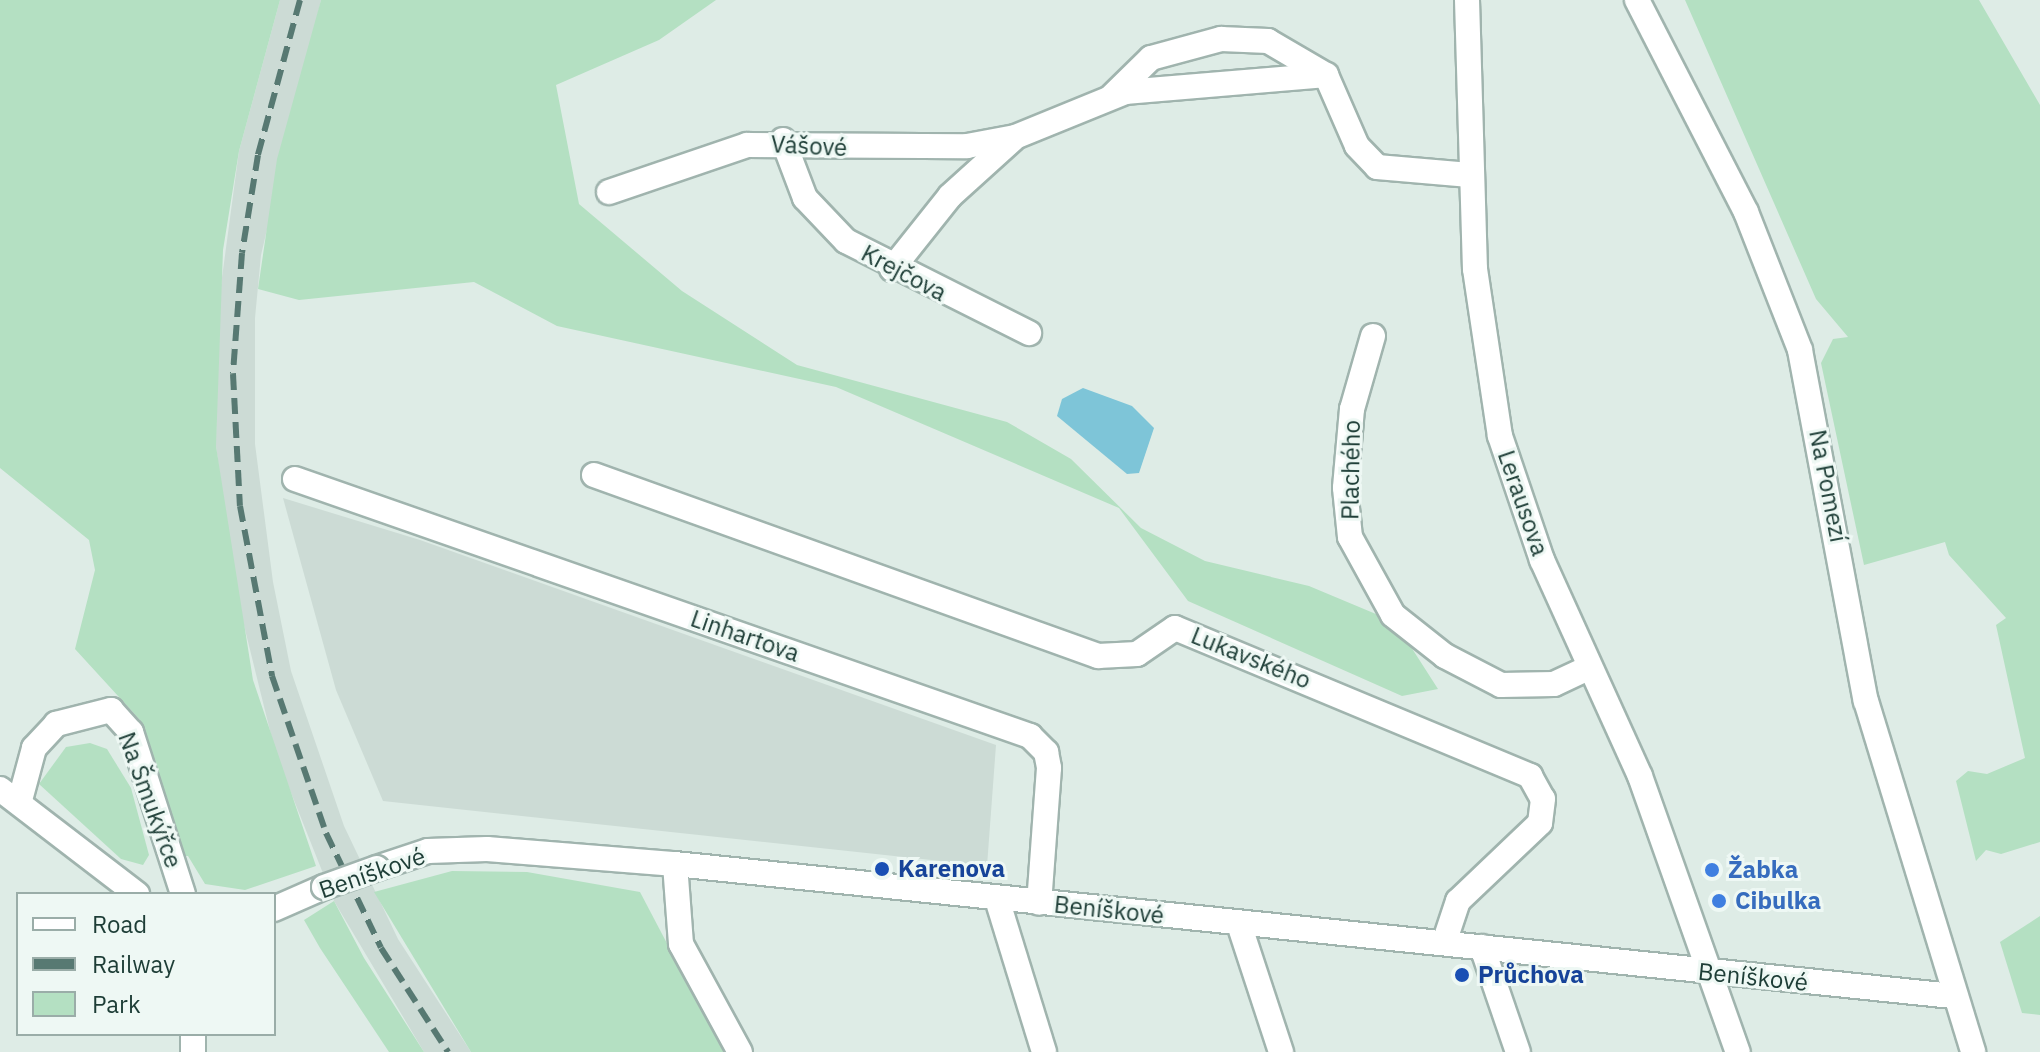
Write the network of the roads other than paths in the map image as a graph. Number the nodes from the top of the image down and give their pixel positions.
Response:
1 (1467, 0) edge
2 (1637, 0) edge
3 (1326, 75) junction
4 (1111, 97) junction
5 (1015, 137) junction
6 (783, 140) junction
7 (1470, 175) junction
8 (609, 192) dead end
9 (892, 269) junction
10 (1029, 333) dead end
11 (1373, 336) dead end
12 (594, 475) dead end
13 (295, 479) dead end
14 (1588, 668) junction
15 (10, 795) edge
16 (675, 864) junction
17 (134, 892) edge
18 (182, 892) edge
19 (997, 899) junction
20 (1039, 903) junction
21 (276, 908) edge
22 (1239, 924) junction
23 (1444, 943) junction
24 (1482, 947) junction
25 (1711, 974) junction
26 (1953, 996) junction
27 (740, 1052) edge
28 (1044, 1052) edge
29 (1281, 1052) edge
30 (1518, 1052) edge
31 (1738, 1052) edge
32 (1973, 1052) edge

1 - 7 street, Lerausova
2 - 26 street, Na Pomezí
3 - 4 street, Vášové
3 - 4 street, Vášové
3 - 7 street
4 - 5 street, Vášové
5 - 6 street, Vášové
5 - 9 street, Vášové
6 - 8 street, Vášové
6 - 9 street, Krejčova
7 - 14 street, Lerausova
9 - 10 street, Krejčova
11 - 14 street, Plachého
12 - 23 street, Lukavského
13 - 20 street, Linhartova
14 - 25 street, Lerausova
15 - 17 street, Na Šmukýřce
15 - 18 street, Na Šmukýřce
16 - 19 street, Beníškové
16 - 21 street, Beníškové, bridge
16 - 27 street
19 - 20 street, Beníškové
19 - 28 street
20 - 22 street, Beníškové
22 - 23 street, Beníškové
22 - 29 street
23 - 24 street, Beníškové
24 - 25 street, Beníškové
24 - 30 street
25 - 26 street, Beníškové
25 - 31 street, Lerausova
26 - 32 street, Na Pomezí

